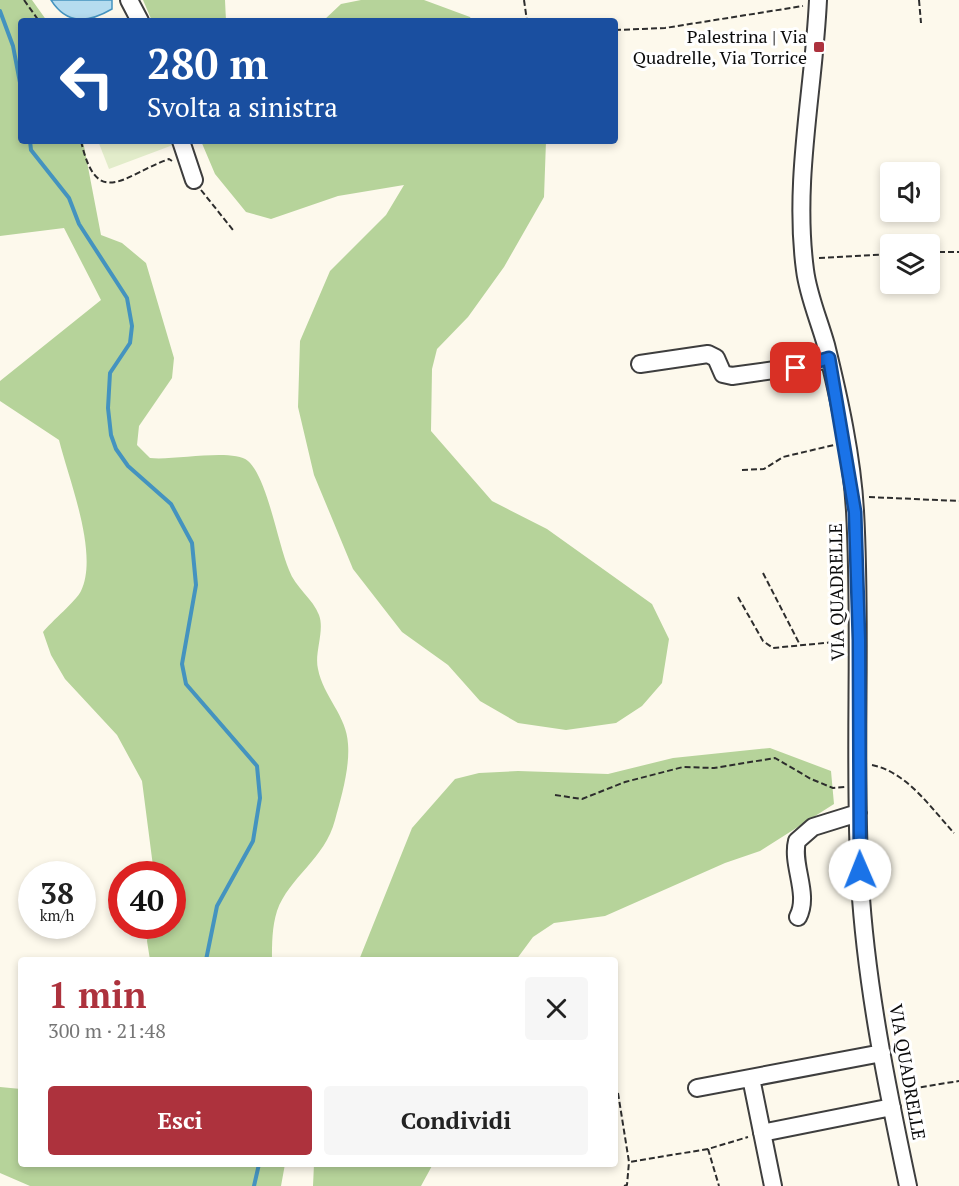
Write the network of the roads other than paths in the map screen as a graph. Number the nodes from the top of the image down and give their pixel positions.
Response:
1 (129, 0) edge
2 (818, 2) edge
3 (138, 18) edge
4 (182, 144) edge
5 (194, 180) road end
6 (829, 358) junction
7 (640, 364) dead end
8 (858, 813) junction
9 (798, 917) dead end
10 (882, 1053) junction
11 (751, 1078) junction
12 (697, 1088) dead end
13 (890, 1100) junction
14 (762, 1133) junction
15 (773, 1186) edge
16 (908, 1186) edge

1 - 3 street
2 - 6 street, VIA QUADRELLE
4 - 5 street
6 - 7 street
6 - 8 street, VIA QUADRELLE
8 - 9 street
8 - 10 street, VIA QUADRELLE
10 - 11 street
10 - 13 street, VIA QUADRELLE
11 - 12 street
11 - 14 street
13 - 14 street
13 - 16 street, VIA QUADRELLE
14 - 15 street

